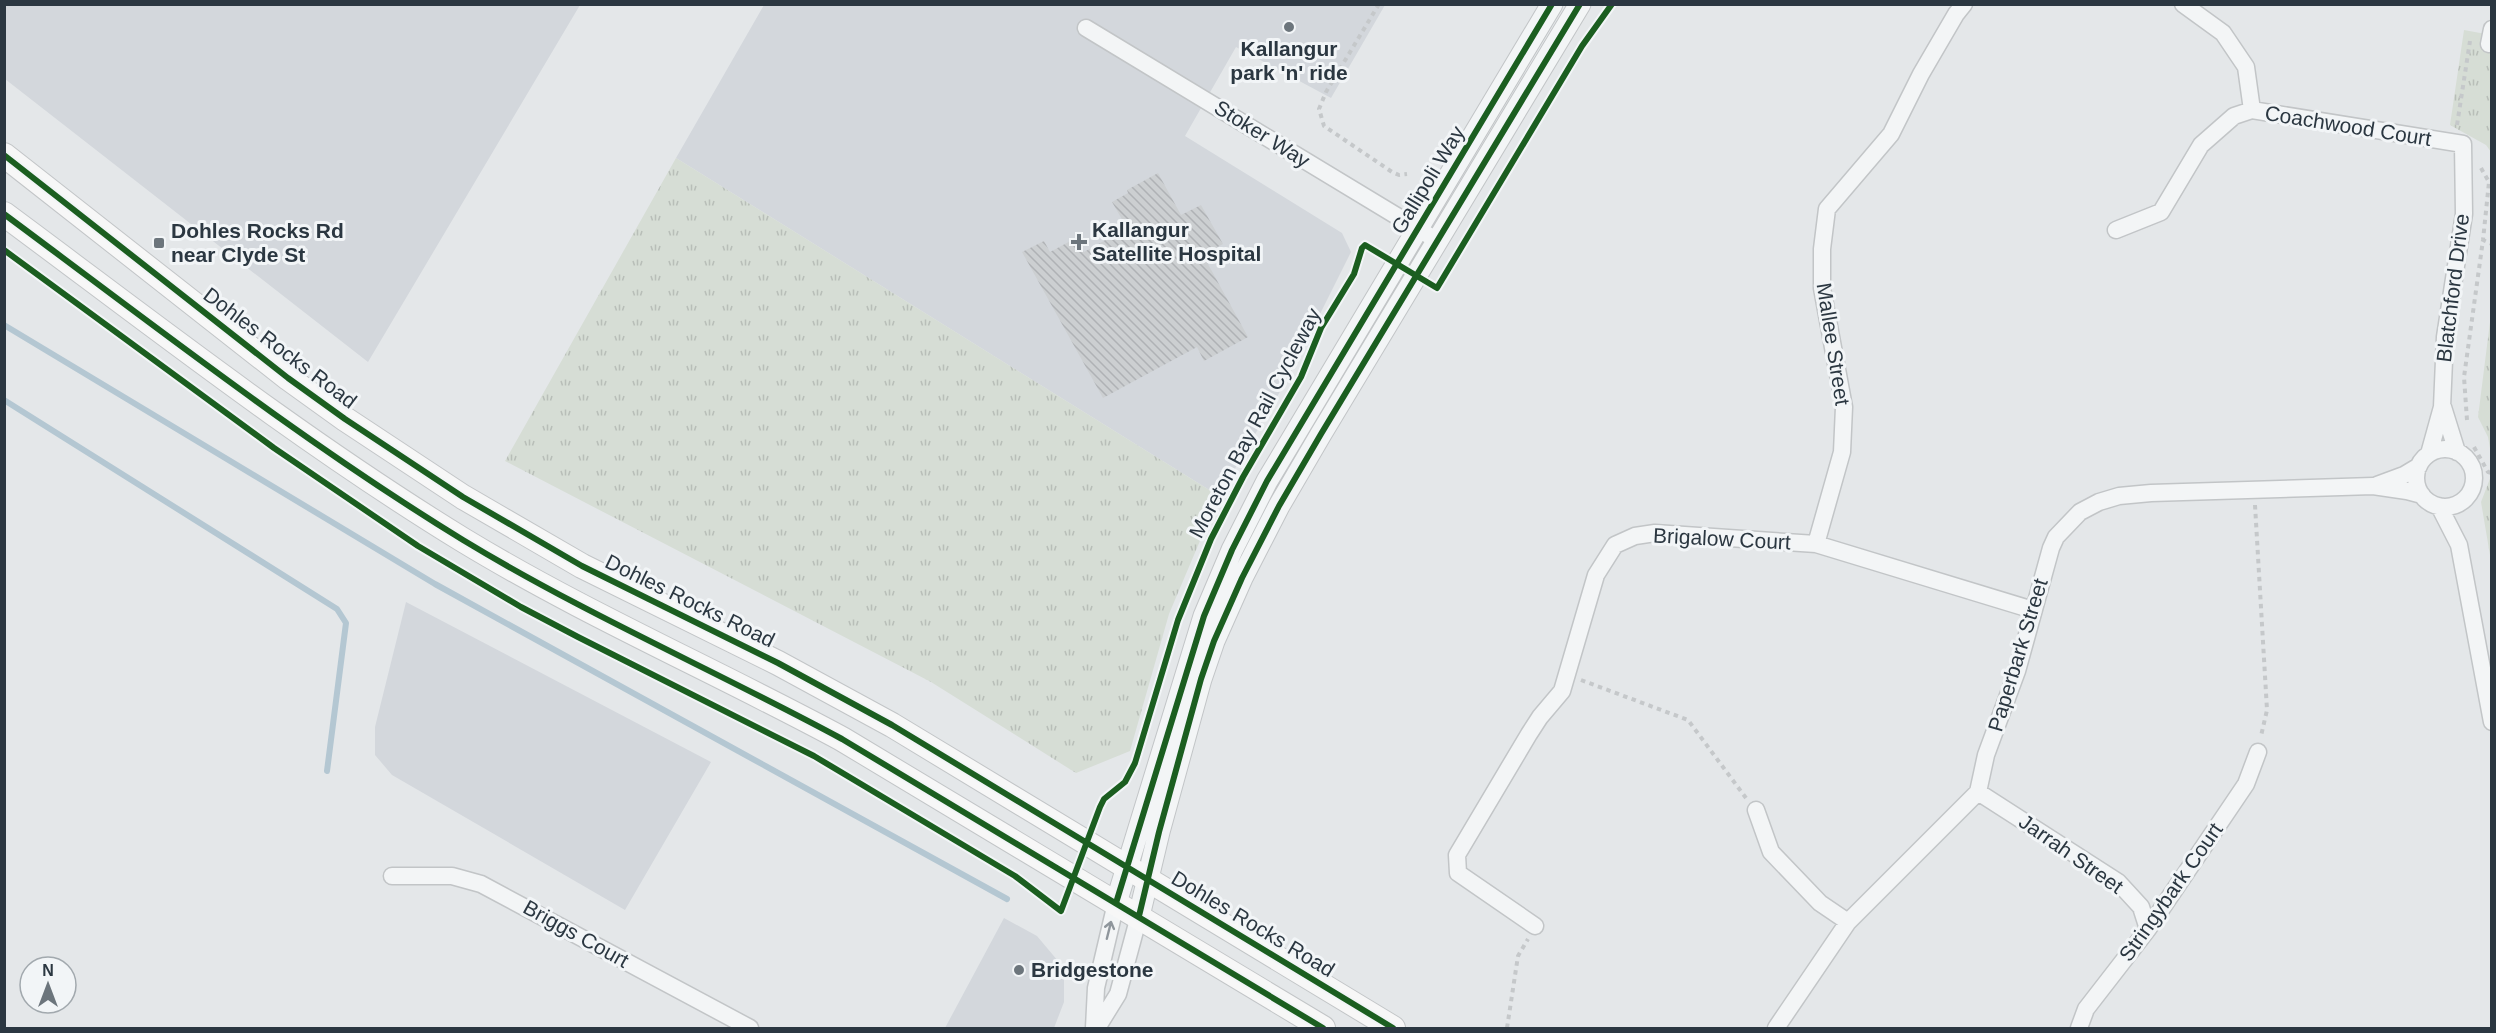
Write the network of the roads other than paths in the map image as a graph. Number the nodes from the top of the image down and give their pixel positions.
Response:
1 (1552, 4) edge
2 (1580, 4) edge
3 (1964, 4) edge
4 (2183, 4) edge
5 (1086, 28) dead end
6 (2252, 111) junction
7 (4, 155) edge
8 (2462, 170) joint
9 (4, 214) edge
10 (1417, 229) junction
11 (2116, 230) dead end
12 (1438, 242) junction
13 (2442, 406) junction
14 (2457, 452) junction
15 (2424, 460) junction
16 (2373, 486) junction
17 (2422, 495) junction
18 (2465, 498) junction
19 (2439, 506) junction
20 (1816, 544) junction
21 (2459, 545) junction
22 (2033, 610) junction
23 (2492, 722) edge
24 (2258, 752) road end
25 (1978, 792) junction
26 (1756, 810) road end
27 (1126, 866) junction
28 (392, 876) dead end
29 (1147, 879) junction
30 (1116, 903) junction
31 (1139, 916) junction
32 (1848, 922) junction
33 (1535, 926) road end
34 (2148, 929) junction
35 (750, 1029) edge
36 (1096, 1029) edge
37 (1323, 1029) edge
38 (1393, 1029) edge
39 (1776, 1029) edge
40 (2079, 1029) edge

1 - 10 street, Gallipoli Way
2 - 12 street, Gallipoli Way
3 - 20 street, Mallee Street
4 - 6 street
5 - 10 street, Stoker Way
6 - 8 street, Coachwood Court
6 - 11 street, Coachwood Court
7 - 27 main road, Dohles Rocks Road
8 - 13 street, Blatchford Drive
9 - 30 main road
10 - 12 street, Stoker Way
10 - 27 street, Gallipoli Way
12 - 29 street, Gallipoli Way
13 - 14 street, Blatchford Drive
13 - 15 street, Blatchford Drive
14 - 15 street
14 - 18 street
15 - 16 street, Paperbark Street
15 - 17 street
16 - 17 street, Paperbark Street
16 - 22 street, Paperbark Street
17 - 19 street
18 - 19 street
18 - 21 street
19 - 21 street
20 - 22 street, Brigalow Court
20 - 33 street, Brigalow Court
21 - 23 street
22 - 25 street, Paperbark Street
24 - 34 street, Stringybark Court
25 - 32 street
25 - 34 street, Jarrah Street
26 - 32 street
27 - 29 main road, Dohles Rocks Road
27 - 30 street, Gallipoli Way
28 - 35 street, Briggs Court
29 - 31 street, Gallipoli Way
29 - 38 main road, Dohles Rocks Road
30 - 31 main road
36 -> 30 street
31 - 36 street
31 - 37 main road
32 - 39 street
34 - 40 street, Stringybark Court

